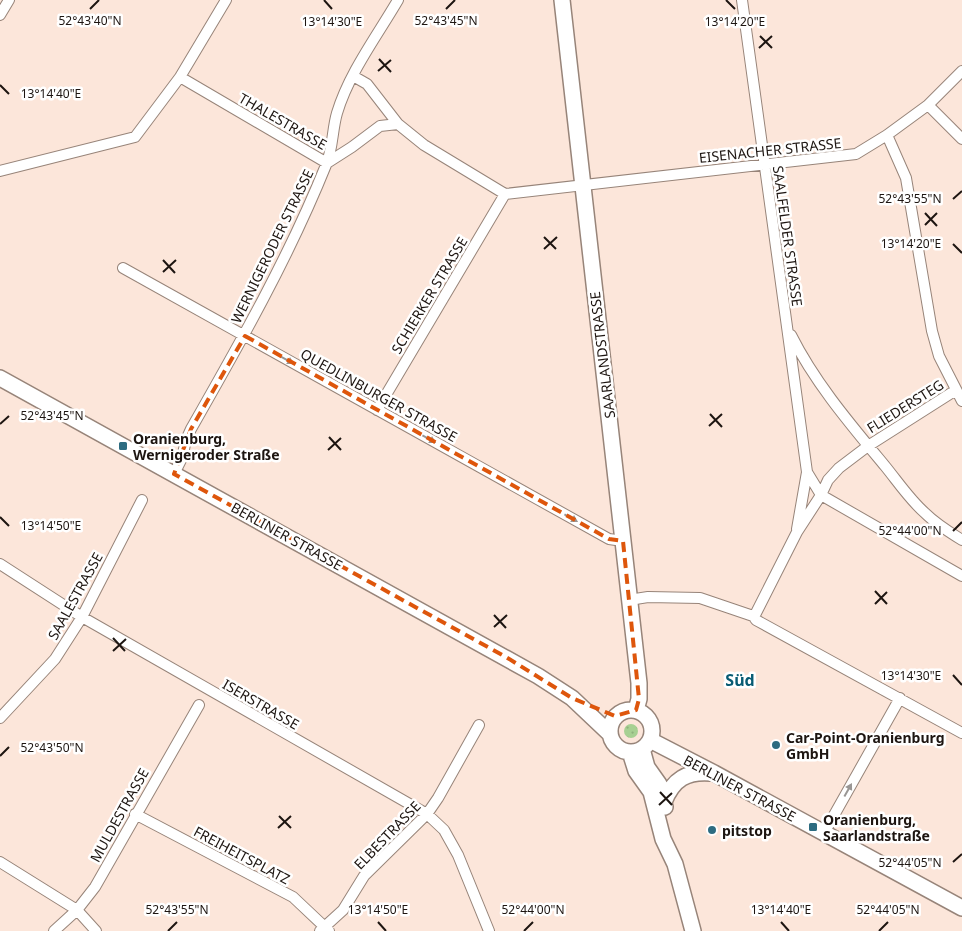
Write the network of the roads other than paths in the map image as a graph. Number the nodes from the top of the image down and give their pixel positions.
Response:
1 (9, 0) edge
2 (226, 0) edge
3 (398, 0) edge
4 (562, 0) edge
5 (742, 0) edge
6 (0, 15) edge
7 (962, 71) edge
8 (353, 76) junction
9 (180, 77) junction
10 (928, 105) junction
11 (398, 124) junction
12 (887, 135) junction
13 (962, 139) edge
14 (327, 163) junction
15 (764, 164) junction
16 (0, 171) edge
17 (583, 185) junction
18 (505, 194) junction
19 (123, 268) dead end
20 (787, 326) junction
21 (245, 336) junction
22 (0, 378) edge
23 (956, 390) junction
24 (962, 401) edge
25 (377, 410) junction
26 (868, 446) junction
27 (807, 472) junction
28 (174, 474) junction
29 (821, 495) junction
30 (142, 500) dead end
31 (797, 532) junction
32 (962, 540) edge
33 (623, 541) junction
34 (0, 564) edge
35 (962, 576) edge
36 (629, 600) junction
37 (753, 616) junction
38 (82, 618) junction
39 (572, 698) junction
40 (900, 698) junction
41 (198, 705) dead end
42 (636, 710) junction
43 (615, 716) junction
44 (0, 718) edge
45 (479, 725) dead end
46 (962, 732) edge
47 (610, 733) junction
48 (640, 747) junction
49 (714, 773) junction
50 (664, 802) junction
51 (135, 814) junction
52 (427, 814) junction
53 (824, 833) junction
54 (0, 862) edge
55 (675, 864) junction
56 (962, 908) edge
57 (77, 910) junction
58 (325, 929) edge
59 (54, 931) edge
60 (96, 931) edge
61 (490, 931) edge
62 (693, 931) edge

1 - 6 street
2 - 9 street
3 - 8 street, WERNIGERODER STRASSE
4 - 17 main road, SAARLANDSTRASSE
5 - 15 street, SAALFELDER STRASSE
7 - 10 street, EISENACHER STRASSE
8 - 11 street
8 - 14 street, WERNIGERODER STRASSE
9 - 14 street, THALESTRASSE
9 - 16 street
10 - 12 street, EISENACHER STRASSE
10 - 13 street
11 - 14 street, THALESTRASSE
11 - 18 street
12 - 15 street, EISENACHER STRASSE
12 - 23 street
14 - 21 street, WERNIGERODER STRASSE
15 - 17 street, EISENACHER STRASSE
15 - 20 street, SAALFELDER STRASSE
17 - 18 street
17 - 33 main road, SAARLANDSTRASSE
18 - 25 street, SCHIERKER STRASSE
19 - 21 street, QUEDLINBURGER STRASSE
20 - 26 street, SAALFELDER STRASSE
20 - 27 street, SAALFELDER STRASSE
21 -> 25 street, QUEDLINBURGER STRASSE
21 - 28 street, WERNIGERODER STRASSE
22 - 28 main road, BERLINER STRASSE
23 - 24 street
23 - 26 street, FLIEDERSTEG
25 -> 33 street, QUEDLINBURGER STRASSE
26 - 29 street
26 - 32 street, SAALFELDER STRASSE
27 - 29 street, SAALFELDER STRASSE
27 - 31 street
28 - 39 main road, BERLINER STRASSE
29 - 31 street
29 - 35 street, SAALFELDER STRASSE
30 - 38 street, SAALESTRASSE
31 - 37 street
33 - 36 main road, SAARLANDSTRASSE
34 - 38 street, ISERSTRASSE
36 - 37 street
36 - 42 main road, SAARLANDSTRASSE
37 - 40 street
38 - 44 street, SAALESTRASSE
38 - 52 street, ISERSTRASSE
39 - 43 main road, BERLINER STRASSE
39 - 47 main road, BERLINER STRASSE
40 - 46 street
53 -> 40 street
41 - 51 street, MULDESTRASSE
42 - 43 main road
42 - 48 main road
43 - 47 main road
45 - 52 street, ELBESTRASSE
47 - 48 main road
48 - 49 main road, BERLINER STRASSE
48 - 50 main road
48 - 55 main road
49 - 50 main road
49 - 53 main road, BERLINER STRASSE
50 - 55 main road
51 - 57 street, MULDESTRASSE
51 - 58 street, FREIHEITSPLATZ
52 - 58 street, ELBESTRASSE
52 - 61 street, ISERSTRASSE
53 - 56 main road, BERLINER STRASSE
54 - 57 street
55 - 62 main road
57 - 59 street, MULDESTRASSE
57 - 60 street

